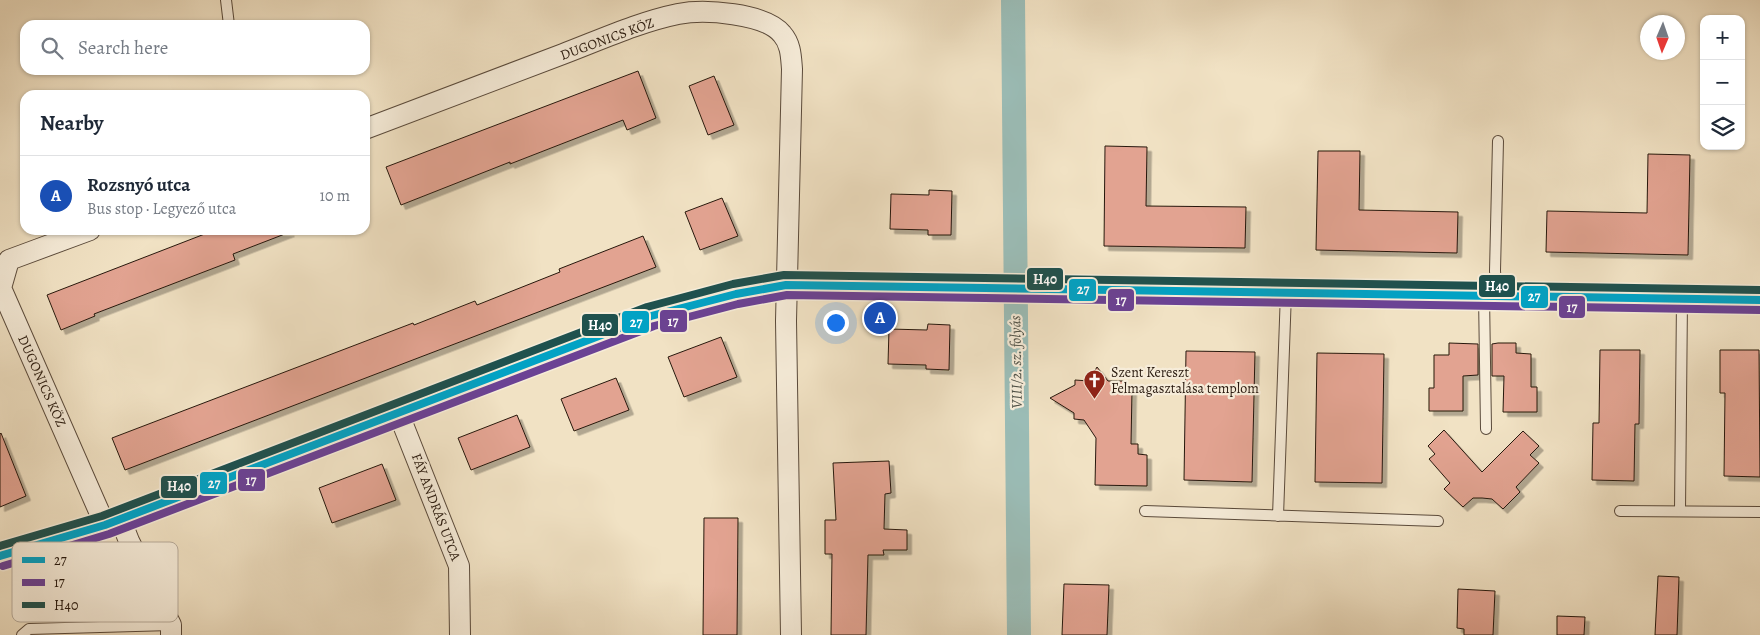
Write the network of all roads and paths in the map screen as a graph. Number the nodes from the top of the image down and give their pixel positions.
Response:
1 (226, 0) edge
2 (228, 20) edge
3 (370, 127) edge
4 (1498, 141) dead end
5 (76, 235) edge
6 (786, 286) junction
7 (1286, 292) junction
8 (1490, 296) junction
9 (1682, 299) junction
10 (1760, 300) edge
11 (398, 412) junction
12 (1486, 429) dead end
13 (1145, 511) dead end
14 (1620, 511) dead end
15 (1680, 511) junction
16 (1760, 512) edge
17 (1278, 516) junction
18 (113, 521) junction
19 (1438, 521) dead end
20 (45, 542) edge
21 (129, 542) edge
22 (12, 552) edge
23 (0, 556) edge
24 (171, 630) edge
25 (22, 635) edge
26 (460, 635) edge
27 (791, 635) edge

1 - 2 lane
3 - 6 street, DUGONICS KÖZ
4 - 8 lane
5 - 18 street, DUGONICS KÖZ
6 - 7 street
6 - 11 street
6 - 27 street, DUGONICS KÖZ
7 - 8 street
7 - 17 lane
8 - 9 street
8 - 12 lane
9 - 10 street
9 - 15 lane
11 - 18 street
11 - 26 street, FÁY ANDRÁS UTCA
13 - 17 lane
14 - 15 lane
15 - 16 lane
17 - 19 lane
18 - 20 street
18 - 21 street
22 - 23 street
24 - 25 lane

